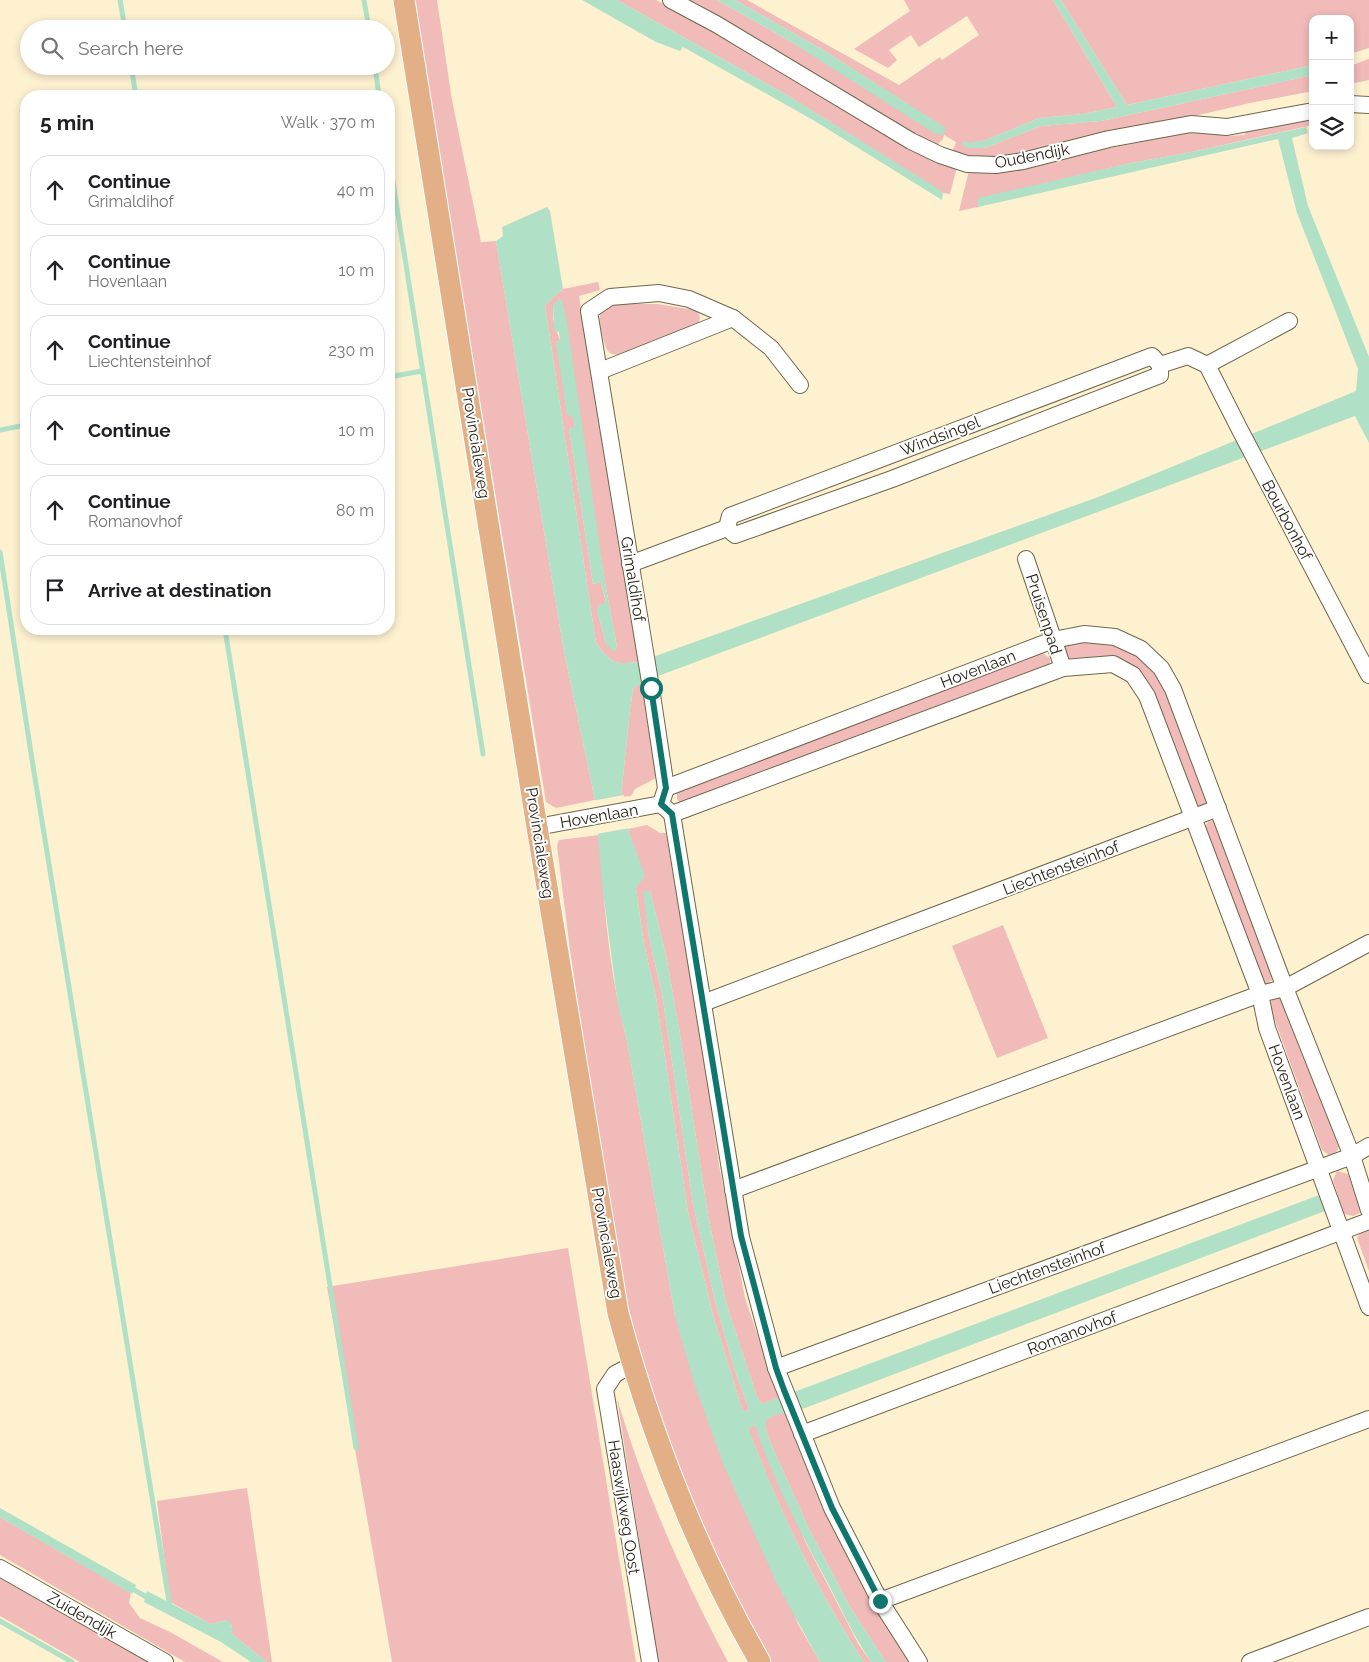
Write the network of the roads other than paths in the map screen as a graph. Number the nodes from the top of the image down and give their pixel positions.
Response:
1 (404, 0) edge
2 (670, 0) edge
3 (1354, 104) edge
4 (1369, 105) edge
5 (1309, 112) edge
6 (733, 318) junction
7 (1289, 321) dead end
8 (1160, 364) junction
9 (1207, 365) junction
10 (600, 371) junction
11 (800, 385) dead end
12 (727, 528) junction
13 (1026, 559) dead end
14 (630, 564) junction
15 (1053, 640) junction
16 (1063, 668) junction
17 (1369, 675) edge
18 (666, 788) junction
19 (1218, 808) junction
20 (667, 809) junction
21 (1194, 818) junction
22 (537, 827) junction
23 (1369, 944) edge
24 (1285, 988) junction
25 (1260, 994) junction
26 (703, 1002) junction
27 (1369, 1146) edge
28 (1352, 1156) junction
29 (1318, 1168) junction
30 (733, 1190) junction
31 (1369, 1210) edge
32 (1369, 1221) edge
33 (1341, 1232) junction
34 (1369, 1308) edge
35 (632, 1365) junction
36 (776, 1368) junction
37 (1369, 1419) edge
38 (802, 1434) junction
39 (0, 1568) edge
40 (880, 1601) junction
41 (1369, 1617) edge
42 (165, 1662) edge
43 (650, 1662) edge
44 (760, 1662) edge
45 (919, 1662) edge
46 (1250, 1662) edge

1 - 22 main road, Provincialeweg
2 - 5 street, Oudendijk
3 - 4 street
6 - 10 street
6 - 10 street, Grimaldihof
6 - 11 street, Grimaldihof
7 - 9 street
8 - 9 street, Windsingel
8 - 12 street, Windsingel
8 - 12 street, Windsingel
9 - 17 street, Bourbonhof
10 - 14 street, Grimaldihof
12 - 14 street, Windsingel
13 - 15 street, Pruisenpad
14 - 18 street, Grimaldihof
15 - 16 street, Pruisenpad
15 - 18 street, Hovenlaan
15 - 19 street, Hovenlaan
16 - 20 street, Hovenlaan
16 - 21 street, Hovenlaan
18 - 20 street, Hovenlaan
19 - 21 street
19 - 24 street, Hovenlaan
20 - 22 street, Hovenlaan
20 - 26 street
21 - 25 street, Hovenlaan
21 - 26 street, Liechtensteinhof
22 - 35 main road, Provincialeweg
23 - 24 street
24 - 25 street
24 - 28 street, Hovenlaan
25 - 29 street, Hovenlaan
25 - 30 street
26 - 30 street
27 - 28 street
28 - 29 street
28 - 31 street, Hovenlaan
29 - 33 street, Hovenlaan
29 - 36 street, Liechtensteinhof
30 - 36 street
32 - 33 street
33 - 34 street, Hovenlaan
33 - 38 street, Romanovhof
35 - 43 street, Haaswijkweg Oost
35 - 44 main road, Provincialeweg
36 - 38 street
37 - 40 street
38 - 40 street
39 - 42 street, Zuidendijk
40 - 45 street
41 - 46 street

